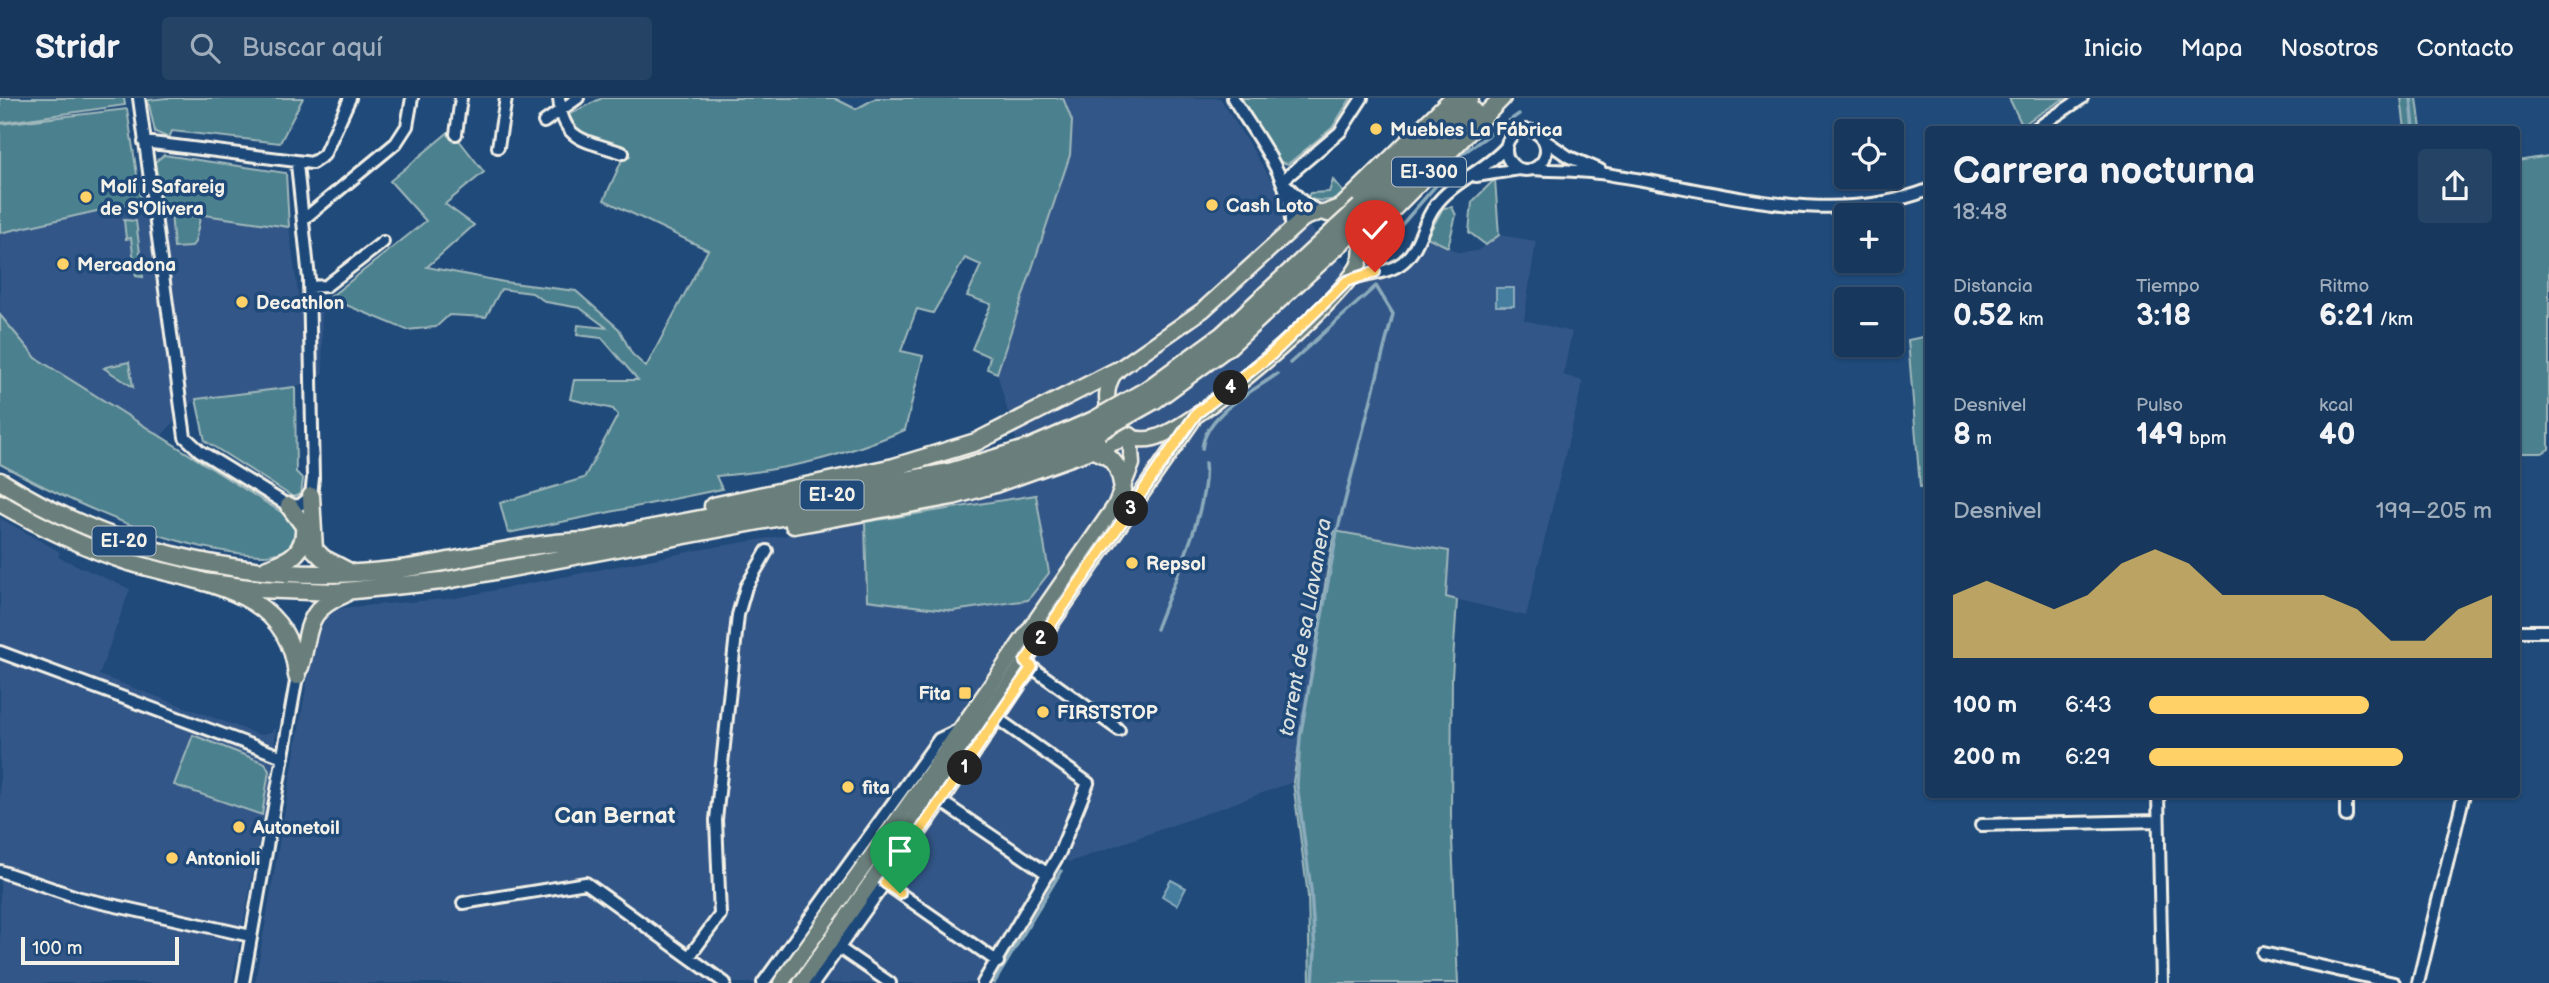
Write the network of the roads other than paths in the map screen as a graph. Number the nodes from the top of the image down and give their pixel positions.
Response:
1 (138, 98) edge
2 (350, 98) edge
3 (412, 98) edge
4 (461, 98) edge
5 (506, 98) edge
6 (578, 98) edge
7 (1233, 98) edge
8 (1362, 98) edge
9 (1453, 98) edge
10 (1470, 98) edge
11 (1487, 98) edge
12 (1502, 98) edge
13 (2082, 98) edge
14 (560, 103) edge
15 (544, 122) dead end
16 (2040, 126) edge
17 (456, 134) dead end
18 (1542, 138) junction
19 (144, 142) junction
20 (498, 148) dead end
21 (1506, 148) junction
22 (623, 153) dead end
23 (297, 164) junction
24 (1518, 169) junction
25 (1532, 169) junction
26 (1612, 174) junction
27 (1474, 176) junction
28 (1282, 181) junction
29 (1925, 191) edge
30 (1365, 211) junction
31 (1325, 212) junction
32 (305, 218) junction
33 (1291, 228) junction
34 (383, 242) dead end
35 (1362, 253) junction
36 (1384, 272) junction
37 (1347, 281) junction
38 (310, 288) junction
39 (1116, 371) junction
40 (1196, 414) junction
41 (1097, 426) junction
42 (1130, 436) junction
43 (1092, 450) junction
44 (0, 481) edge
45 (1123, 491) junction
46 (311, 496) junction
47 (0, 503) edge
48 (289, 506) junction
49 (563, 541) junction
50 (766, 551) dead end
51 (580, 557) junction
52 (258, 571) junction
53 (354, 573) junction
54 (204, 582) junction
55 (355, 591) junction
56 (2520, 631) edge
57 (2549, 631) edge
58 (0, 652) edge
59 (1028, 665) junction
60 (297, 676) junction
61 (998, 719) junction
62 (961, 729) junction
63 (1119, 730) dead end
64 (283, 757) junction
65 (2158, 798) edge
66 (2346, 798) edge
67 (2463, 798) edge
68 (942, 802) junction
69 (2346, 816) dead end
70 (2158, 821) junction
71 (1981, 825) dead end
72 (0, 871) edge
73 (1048, 874) junction
74 (885, 883) junction
75 (463, 903) dead end
76 (251, 936) junction
77 (839, 948) junction
78 (2263, 953) dead end
79 (689, 957) junction
80 (998, 962) junction
81 (243, 983) edge
82 (725, 983) edge
83 (763, 983) edge
84 (781, 983) edge
85 (801, 983) edge
86 (814, 983) edge
87 (890, 983) edge
88 (983, 983) edge
89 (2162, 983) edge
90 (2394, 983) edge
91 (2418, 983) edge

1 - 19 street
2 - 23 street
3 - 32 street
4 - 17 street
5 - 20 street
6 - 14 street
7 - 28 street
8 - 28 street
9 - 31 highway, EI-300
10 - 30 highway, EI-20
11 - 30 highway, EI-20
12 - 35 highway, EI-300
13 - 16 street
14 - 15 street
14 - 22 street
18 - 21 street
18 - 25 street
18 - 26 street
19 - 23 street
19 - 48 street
21 - 24 street
21 - 27 street
23 - 32 street
24 - 25 street
24 - 27 street
25 - 26 street
26 - 29 street
27 - 36 street
28 - 31 street
28 - 33 street
30 - 41 highway, EI-20, bridge
31 - 33 main road, EI-300
31 - 35 main road
32 - 38 street
33 - 39 main road, EI-300
34 - 38 street
35 - 36 street
35 - 37 main road, EI-300
36 - 37 street
37 - 40 main road, EI-300
38 - 46 street
39 - 42 main road
39 - 49 highway
40 - 42 main road, EI-300
40 - 59 main road, EI-300
41 - 49 highway, EI-20
41 - 51 highway, EI-20
42 - 43 highway
42 - 45 main road
43 - 45 highway
43 - 51 highway
44 - 52 highway, EI-20
45 - 62 main road
46 - 48 street
46 - 53 highway
47 - 54 highway, EI-20
48 - 52 highway
49 - 53 highway, EI-20
50 - 79 street
51 - 55 highway, EI-20
52 - 53 highway, EI-20
54 - 55 highway, EI-20
54 - 60 highway
55 - 60 highway
56 - 57 street
58 - 64 street
59 - 61 street
59 - 63 street
59 - 85 main road, EI-300
60 - 64 street
61 - 68 street
61 - 73 street
62 - 83 street
62 - 84 main road
64 - 76 street
65 - 70 street
66 - 69 street
67 - 91 street
68 - 73 street
68 - 74 street
70 - 71 street
70 - 89 street
72 - 76 street
73 - 80 street
74 - 77 street
74 - 80 street
75 - 79 street
76 - 81 street
77 - 86 street
77 - 87 street
78 - 90 street
79 - 82 street
80 - 88 street

